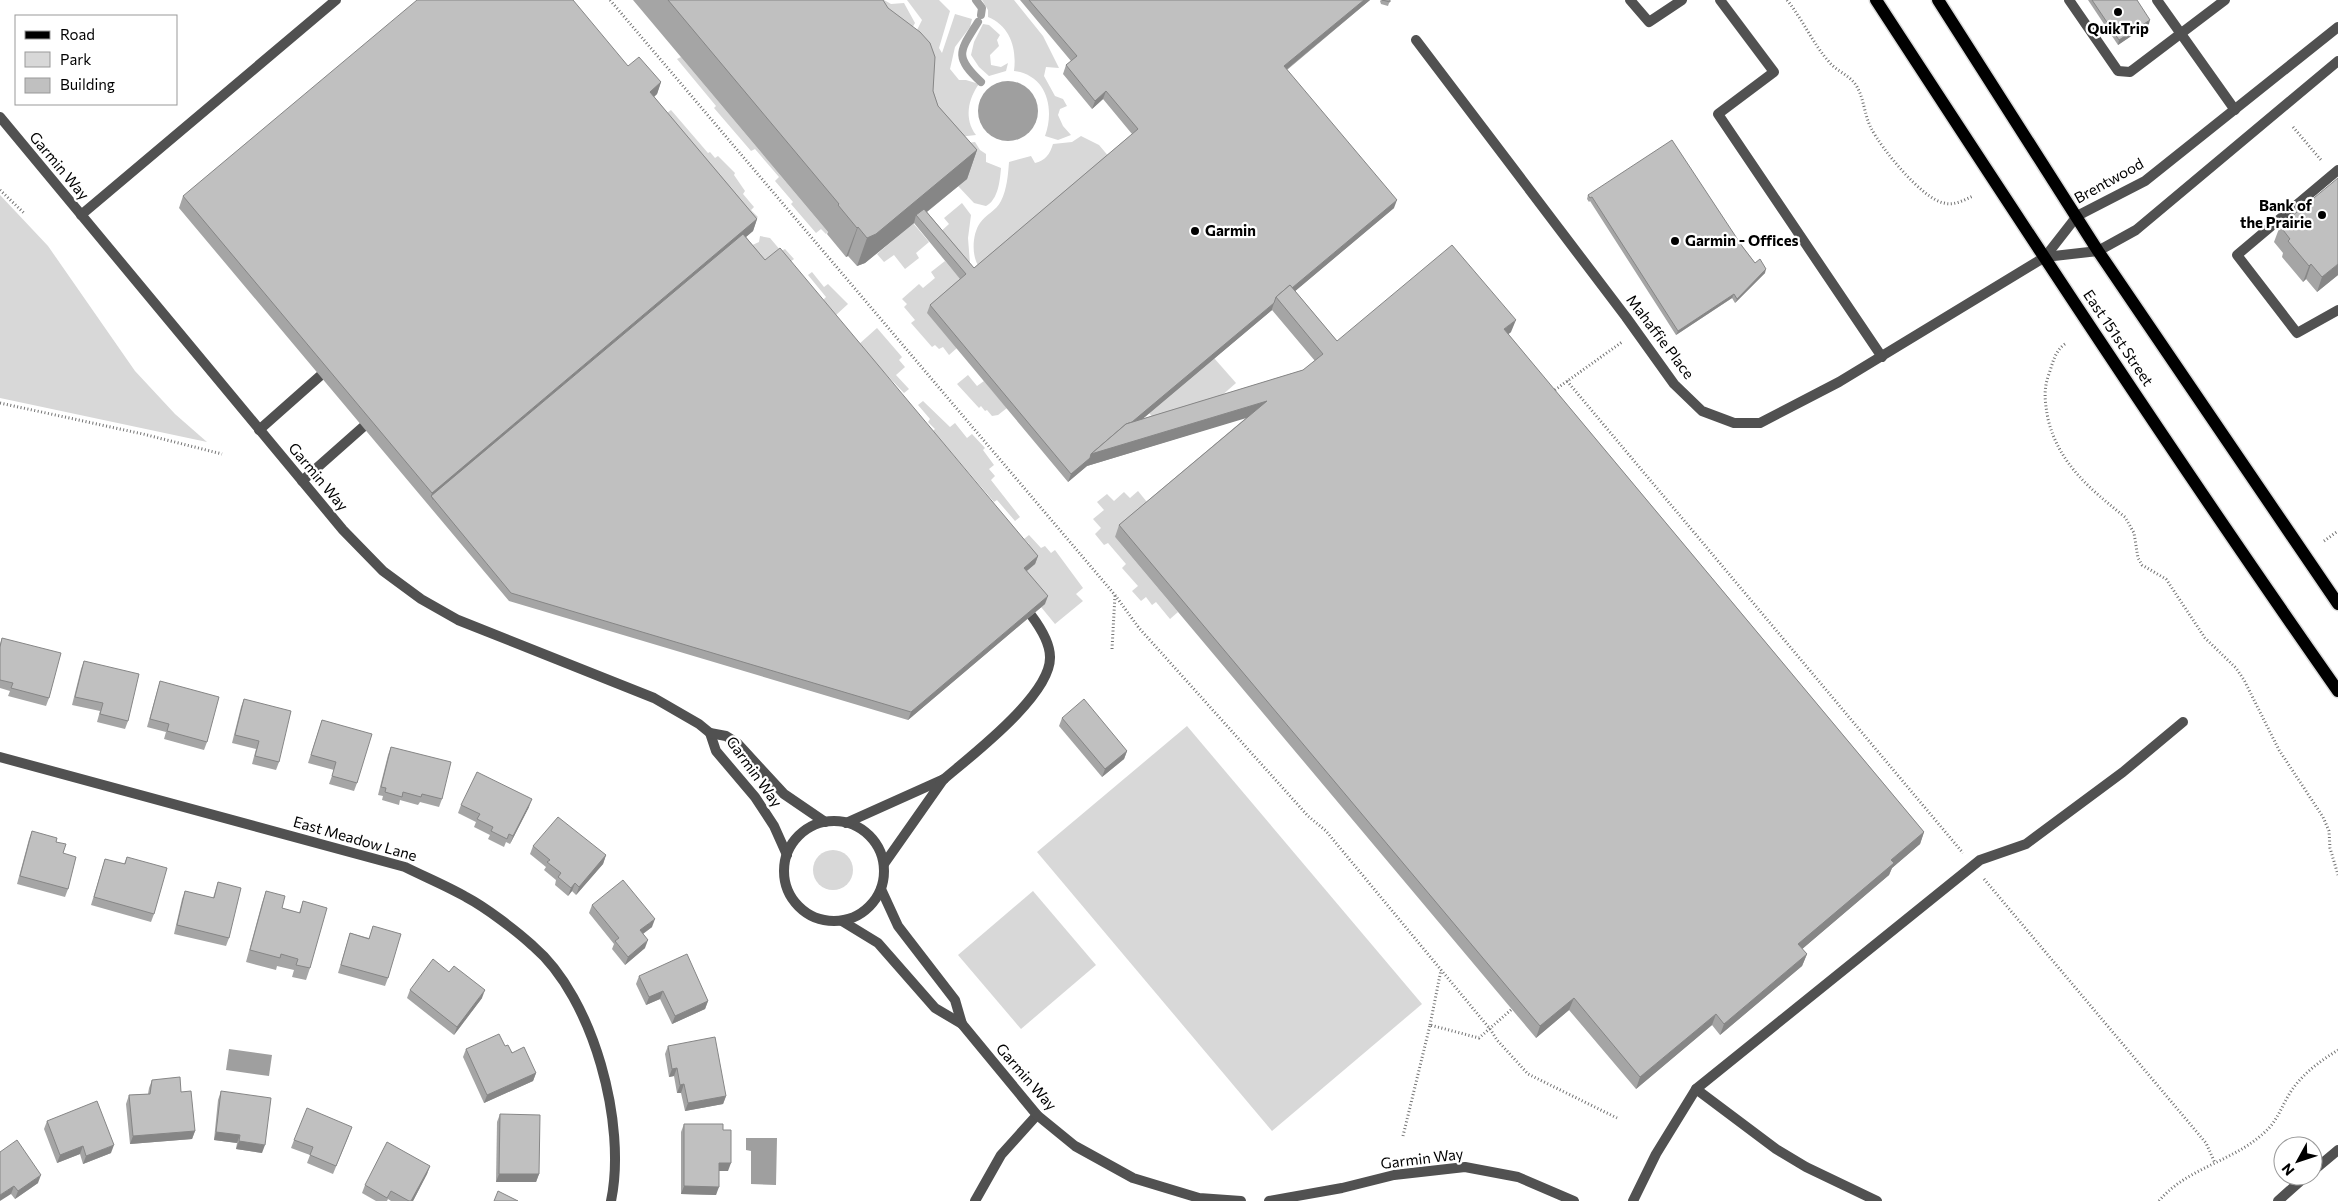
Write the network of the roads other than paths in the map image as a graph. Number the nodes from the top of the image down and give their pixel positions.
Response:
1 (336, 0) edge
2 (1630, 0) edge
3 (1682, 0) edge
4 (1720, 0) edge
5 (1876, 0) edge
6 (1938, 0) edge
7 (2069, 0) edge
8 (2157, 0) edge
9 (2225, 0) edge
10 (2338, 27) edge
11 (2181, 34) junction
12 (1416, 40) dead end
13 (2338, 62) edge
14 (2235, 110) junction
15 (0, 118) edge
16 (2338, 170) edge
17 (81, 215) junction
18 (2076, 216) junction
19 (2098, 251) junction
20 (2045, 257) junction
21 (2338, 310) edge
22 (1882, 357) junction
23 (320, 376) edge
24 (363, 427) edge
25 (259, 430) junction
26 (302, 480) junction
27 (2338, 604) edge
28 (1031, 616) edge
29 (2338, 691) edge
30 (2183, 722) dead end
31 (710, 733) junction
32 (0, 757) edge
33 (944, 779) junction
34 (825, 822) junction
35 (846, 822) junction
36 (787, 855) junction
37 (884, 864) junction
38 (880, 890) junction
39 (842, 921) junction
40 (962, 1024) junction
41 (1696, 1089) junction
42 (1037, 1115) junction
43 (2338, 1150) edge
44 (2323, 1162) edge
45 (2296, 1186) edge
46 (2282, 1199) edge
47 (611, 1201) edge
48 (975, 1201) edge
49 (1241, 1201) edge
50 (1270, 1201) edge
51 (1574, 1201) edge
52 (1633, 1201) edge
53 (1877, 1201) edge

1 - 17 street
2 - 3 street
4 - 22 street
5 - 20 main road, East 151st Street
6 - 18 main road
7 - 11 street
8 - 11 street
9 - 11 street
10 - 14 street, Brentwood
11 - 14 street
12 - 22 street, Mahaffie Place
13 - 19 street
14 - 18 street, Brentwood
15 - 17 street, Garmin Way
16 - 21 street
17 - 25 street, Garmin Way
18 - 19 main road
18 - 20 street, Brentwood
19 - 20 street
19 - 27 main road
20 - 22 street, Mahaffie Place
20 - 29 main road, East 151st Street
23 - 25 street
24 - 26 street
25 - 26 street, Garmin Way
26 - 31 street, Garmin Way
28 - 33 street
30 - 41 street
31 - 34 street, Garmin Way
31 - 36 street, Garmin Way
32 - 47 street, East Meadow Lane
33 - 35 street
33 - 37 street
34 - 35 street
34 - 36 street
35 - 37 street
36 - 39 street, Garmin Way
37 - 38 street
38 - 39 street
38 - 40 street, Garmin Way
39 - 40 street, Garmin Way
40 - 42 street, Garmin Way
41 - 52 street
41 - 53 street
42 - 48 street
42 - 49 street, Garmin Way
43 - 44 street
45 - 46 street
50 - 51 street, Garmin Way

